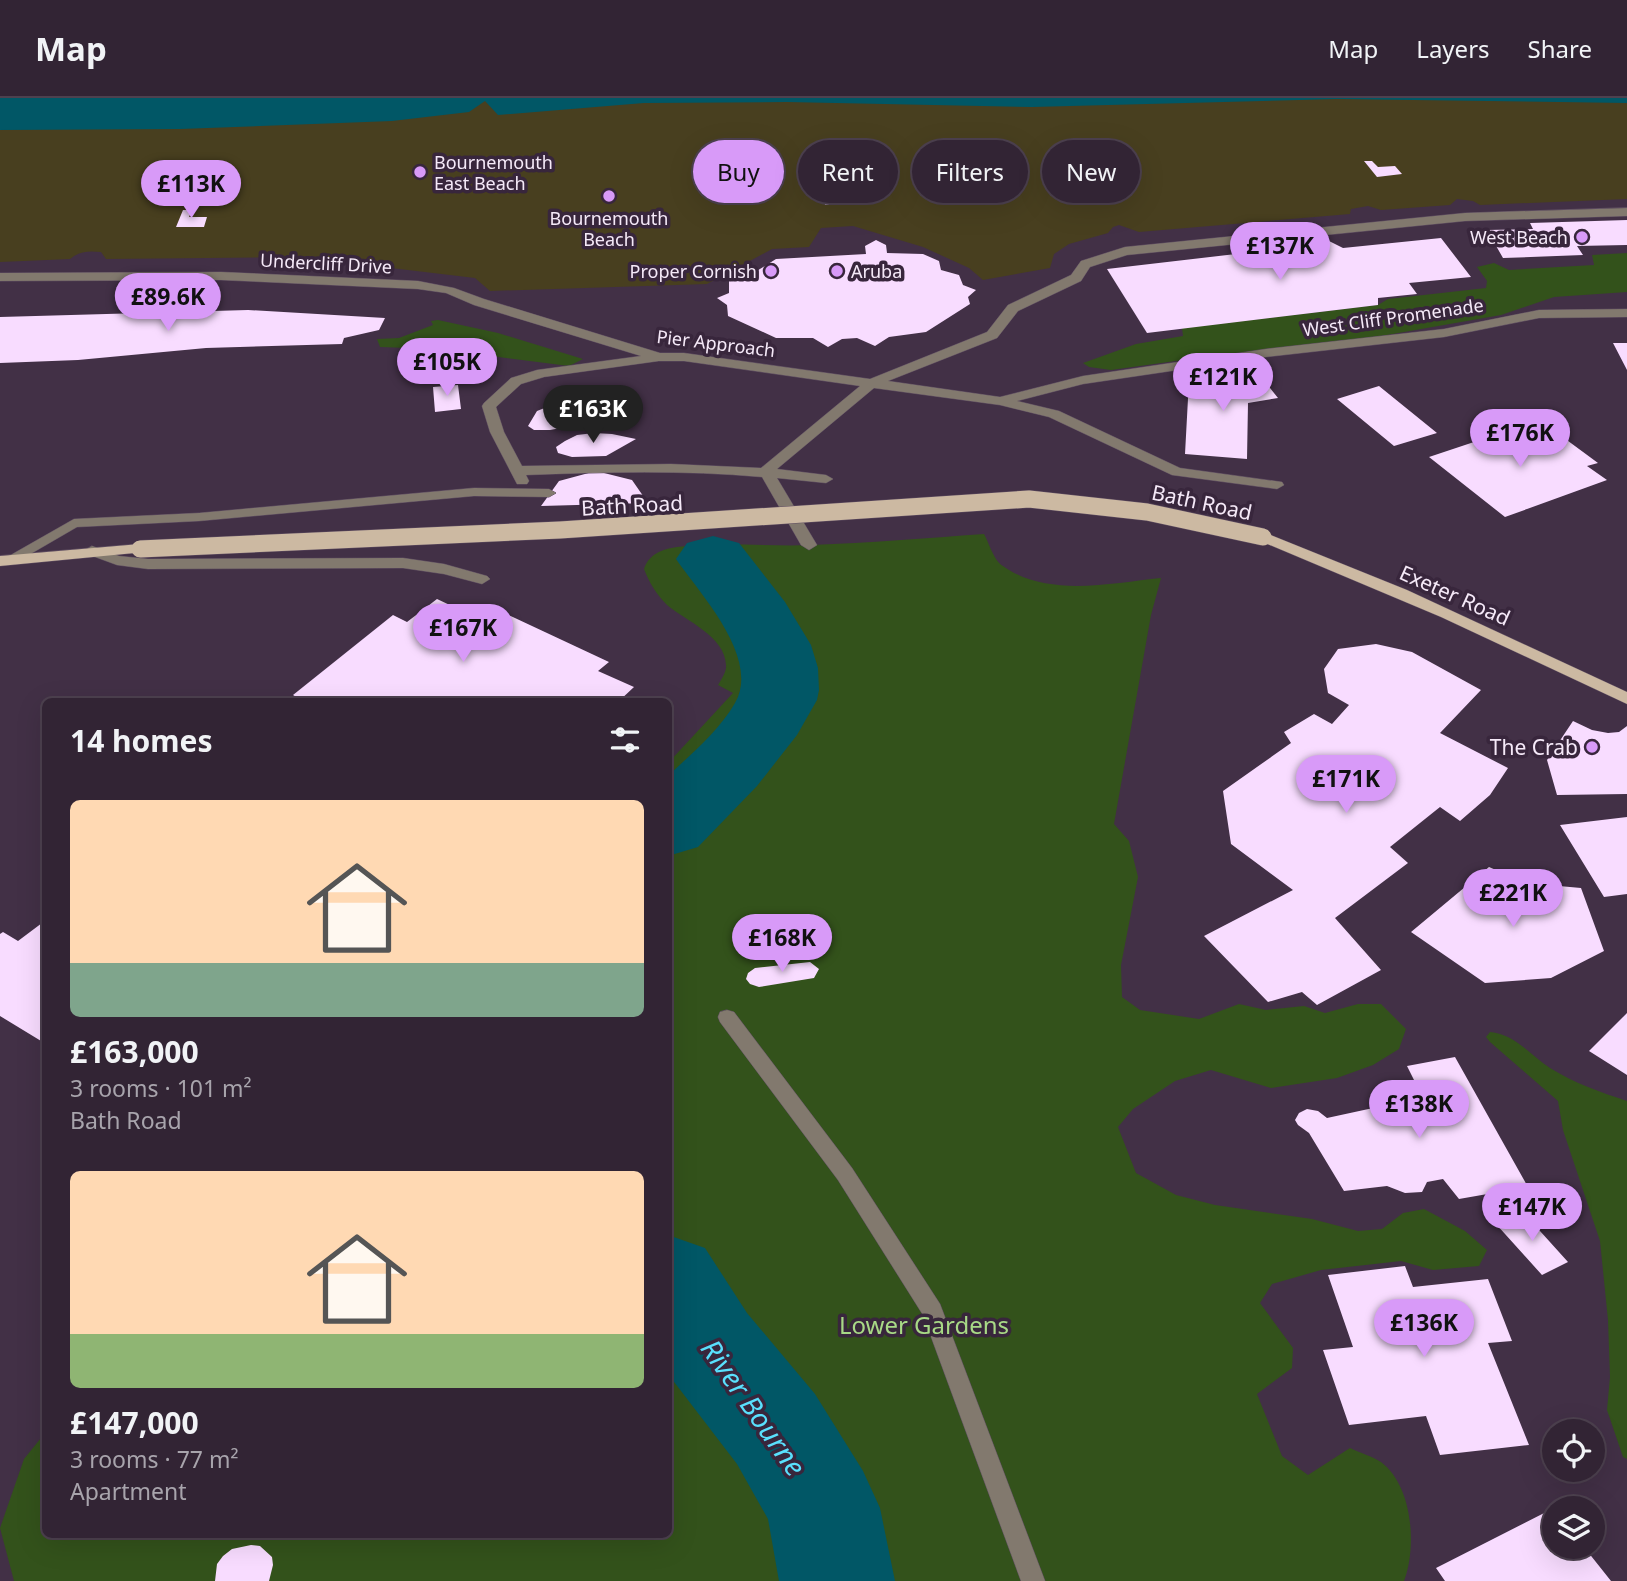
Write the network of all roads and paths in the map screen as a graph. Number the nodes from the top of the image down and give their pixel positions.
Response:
1 (1627, 212) edge
2 (0, 277) edge
3 (479, 302) joint
4 (1627, 313) edge
5 (659, 358) junction
6 (871, 383) junction
7 (1000, 401) junction
8 (516, 471) junction
9 (766, 471) junction
10 (826, 479) dead end
11 (1277, 485) dead end
12 (549, 492) dead end
13 (528, 493) junction
14 (1263, 537) joint
15 (810, 545) dead end
16 (92, 551) junction
17 (5, 560) edge
18 (482, 579) dead end
19 (1627, 699) edge
20 (727, 1017) dead end
21 (1033, 1581) edge

1 - 6 street, Pier Approach
2 - 3 street, Undercliff Drive
3 - 5 street, Pier Approach
4 - 7 street, West Cliff Promenade
5 - 6 street, Pier Approach
5 - 8 street
6 - 7 street
6 - 9 street, Pier Approach
7 - 11 street
8 - 9 street
8 - 13 street
9 - 10 street
9 - 15 street
12 - 13 street
13 - 17 street
14 - 16 main road, Bath Road, bridge
14 - 19 main road, Exeter Road
16 - 17 main road, Bath Road
16 - 18 street
20 - 21 street

